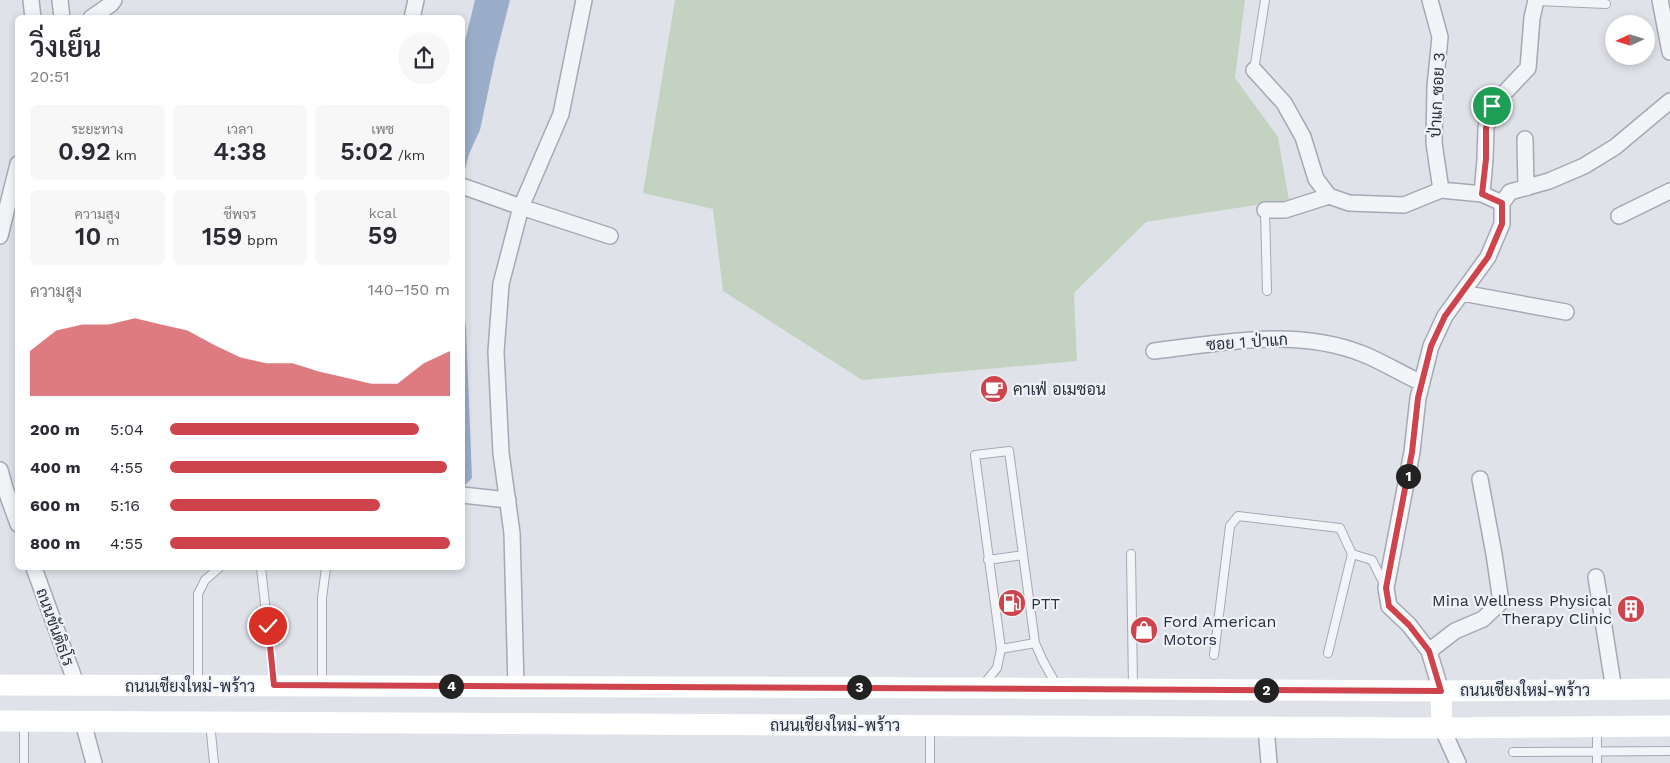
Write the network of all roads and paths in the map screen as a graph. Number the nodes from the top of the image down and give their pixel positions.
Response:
1 (31, 0) edge
2 (60, 0) edge
3 (114, 0) edge
4 (416, 0) edge
5 (584, 0) edge
6 (1265, 0) edge
7 (1430, 0) edge
8 (1536, 0) edge
9 (1660, 0) edge
10 (1606, 4) dead end
11 (33, 15) edge
12 (62, 15) edge
13 (96, 15) edge
14 (413, 15) edge
15 (1670, 52) edge
16 (1254, 70) joint
17 (1670, 101) edge
18 (1525, 140) dead end
19 (15, 176) edge
20 (465, 187) edge
21 (1526, 188) junction
22 (1441, 190) junction
23 (1670, 191) edge
24 (1482, 194) junction
25 (1328, 196) junction
26 (1502, 203) junction
27 (521, 208) junction
28 (1266, 210) joint
29 (1619, 216) dead end
30 (0, 236) edge
31 (610, 236) dead end
32 (1267, 292) dead end
33 (1462, 293) junction
34 (1566, 312) dead end
35 (1154, 351) dead end
36 (1422, 383) junction
37 (0, 470) edge
38 (1480, 479) dead end
39 (465, 495) edge
40 (508, 500) junction
41 (15, 516) edge
42 (1131, 554) dead end
43 (1352, 554) junction
44 (1023, 555) junction
45 (988, 560) junction
46 (35, 570) edge
47 (217, 570) edge
48 (261, 570) edge
49 (326, 570) edge
50 (1596, 578) dead end
51 (1386, 588) junction
52 (1035, 643) junction
53 (1001, 649) junction
54 (1429, 651) junction
55 (1328, 653) dead end
56 (1214, 655) dead end
57 (0, 685) edge
58 (198, 685) junction
59 (274, 685) junction
60 (77, 686) junction
61 (322, 686) junction
62 (516, 687) junction
63 (982, 688) junction
64 (1059, 688) junction
65 (1133, 689) junction
66 (1670, 689) edge
67 (1614, 690) junction
68 (1441, 691) junction
69 (0, 721) edge
70 (24, 721) junction
71 (83, 722) junction
72 (210, 723) junction
73 (930, 726) junction
74 (1670, 726) edge
75 (1266, 727) junction
76 (1597, 727) junction
77 (1442, 728) junction
78 (1670, 751) edge
79 (1513, 752) dead end
80 (1597, 752) junction
81 (24, 763) edge
82 (94, 763) edge
83 (214, 763) edge
84 (930, 763) edge
85 (1270, 763) edge
86 (1458, 763) edge
87 (1598, 763) edge

1 - 11 street
2 - 12 street
3 - 13 street
4 - 14 street
5 - 27 street
6 - 16 lane
7 - 22 street, ป่าแก ซอย 3
8 - 10 lane
8 - 24 street
9 - 15 street
16 - 25 street
17 - 21 street
18 - 21 street
19 - 30 street
20 - 27 street
21 - 26 street
22 - 24 street
22 - 25 street
23 - 29 street
24 - 26 street
25 - 28 street
26 - 33 street
27 - 31 street
27 - 40 street
28 - 32 lane
33 - 34 street
33 - 36 street
35 - 36 street, ซอย 1 ป่าแก
36 - 51 street
37 - 41 street
38 - 54 street
39 - 40 street
40 - 62 street
42 - 65 lane
43 - 51 lane
43 - 55 lane
43 - 56 lane
44 - 45 lane
44 - 45 lane
44 - 52 lane
45 - 53 lane
46 - 60 street, ถนนขันติธโร
47 - 58 lane
48 - 59 lane
49 - 61 lane
50 - 67 street
51 - 54 street
52 - 53 lane
52 - 64 lane
53 - 63 lane
54 - 68 street
57 - 60 main road, ถนนเชียงใหม่-พร้าว
58 - 59 main road, ถนนเชียงใหม่-พร้าว
58 - 60 main road, ถนนเชียงใหม่-พร้าว
59 - 61 main road, ถนนเชียงใหม่-พร้าว
60 - 71 main road
61 - 62 main road, ถนนเชียงใหม่-พร้าว
62 - 63 main road, ถนนเชียงใหม่-พร้าว
63 - 64 main road, ถนนเชียงใหม่-พร้าว
64 - 65 main road, ถนนเชียงใหม่-พร้าว
65 - 68 main road, ถนนเชียงใหม่-พร้าว
66 - 67 main road, ถนนเชียงใหม่-พร้าว
67 - 68 main road, ถนนเชียงใหม่-พร้าว
68 - 77 main road
69 - 70 main road, ถนนเชียงใหม่-พร้าว
70 - 71 main road, ถนนเชียงใหม่-พร้าว
70 - 81 lane
71 - 72 main road, ถนนเชียงใหม่-พร้าว
71 - 82 street
72 - 73 main road, ถนนเชียงใหม่-พร้าว
72 - 83 lane
73 - 75 main road, ถนนเชียงใหม่-พร้าว
73 - 84 lane
74 - 76 main road, ถนนเชียงใหม่-พร้าว
75 - 77 main road, ถนนเชียงใหม่-พร้าว
75 - 85 street
76 - 77 main road, ถนนเชียงใหม่-พร้าว
76 - 80 lane
77 - 86 street
78 - 80 lane
79 - 80 lane
80 - 87 lane

